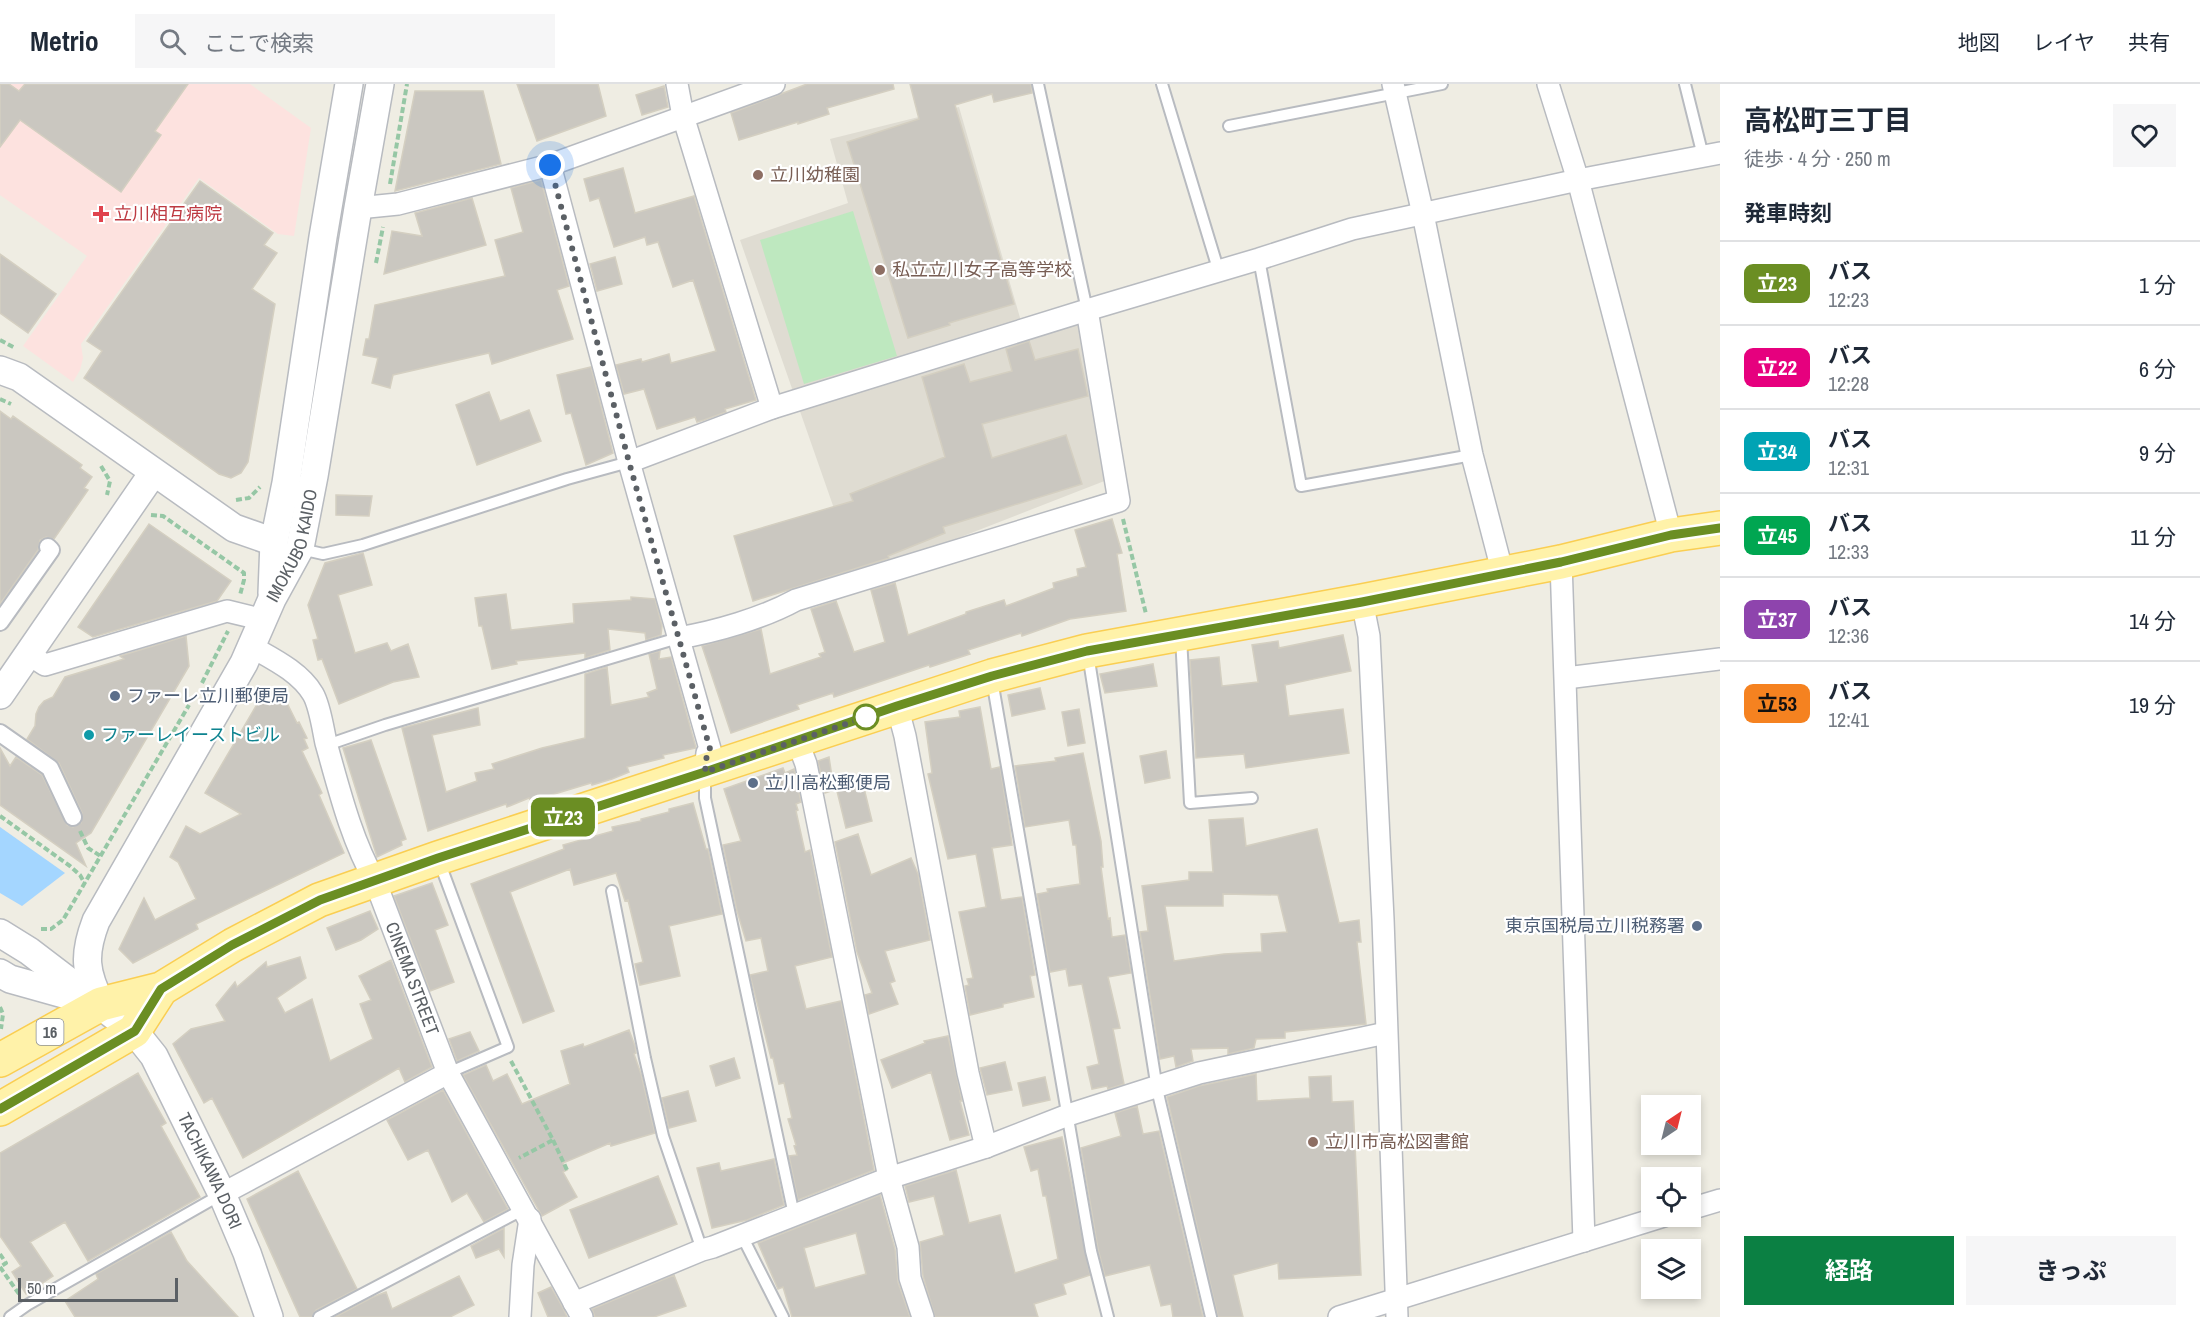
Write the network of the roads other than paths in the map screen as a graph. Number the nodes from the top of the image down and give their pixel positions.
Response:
1 (349, 84) edge
2 (380, 84) edge
3 (677, 84) edge
4 (774, 84) edge
5 (1038, 84) edge
6 (1162, 84) edge
7 (1442, 84) edge
8 (1548, 84) edge
9 (1685, 84) edge
10 (1394, 89) edge
11 (683, 116) junction
12 (1229, 126) dead end
13 (1711, 155) edge
14 (550, 165) junction
15 (1578, 180) junction
16 (358, 208) junction
17 (1423, 214) junction
18 (1259, 260) junction
19 (1219, 272) junction
20 (1087, 310) junction
21 (0, 370) edge
22 (771, 408) junction
23 (1472, 455) junction
24 (629, 462) junction
25 (153, 473) junction
26 (1720, 528) edge
27 (1671, 535) junction
28 (287, 545) junction
29 (48, 547) dead end
30 (1561, 562) junction
31 (1503, 574) junction
32 (1362, 602) junction
33 (268, 610) junction
34 (0, 622) edge
35 (1181, 634) junction
36 (678, 638) junction
37 (252, 647) junction
38 (1087, 651) junction
39 (28, 654) junction
40 (1720, 659) edge
41 (992, 676) junction
42 (1566, 678) junction
43 (0, 695) edge
44 (897, 706) junction
45 (0, 733) edge
46 (798, 740) junction
47 (327, 745) junction
48 (705, 772) junction
49 (1252, 798) dead end
50 (73, 817) dead end
51 (438, 858) junction
52 (375, 881) junction
53 (612, 891) dead end
54 (0, 933) edge
55 (0, 973) edge
56 (161, 989) junction
57 (101, 1004) junction
58 (135, 1031) junction
59 (1386, 1033) junction
60 (0, 1060) edge
61 (448, 1073) junction
62 (1157, 1089) junction
63 (0, 1109) edge
64 (1068, 1115) junction
65 (986, 1147) junction
66 (889, 1178) junction
67 (222, 1194) junction
68 (1720, 1200) edge
69 (1701, 1206) edge
70 (526, 1214) junction
71 (794, 1215) junction
72 (1641, 1223) edge
73 (742, 1236) junction
74 (1584, 1241) junction
75 (702, 1250) junction
76 (1396, 1308) edge
77 (578, 1310) edge
78 (10, 1317) edge
79 (269, 1317) edge
80 (319, 1317) edge
81 (520, 1317) edge
82 (783, 1317) edge
83 (923, 1317) edge
84 (1108, 1317) edge
85 (1211, 1317) edge
86 (1339, 1317) edge

1 - 28 street, IMOKUBO KAIDO
2 - 16 street, IMOKUBO KAIDO
3 - 11 street
4 - 11 street
5 - 20 lane
6 - 19 lane
7 - 10 lane
8 - 15 street
9 - 13 lane
10 - 12 lane
10 - 17 street
11 - 14 street
11 - 22 street
13 - 15 street
14 - 16 street
14 - 24 street
15 - 17 street
15 - 27 street
16 - 28 street, IMOKUBO KAIDO
17 - 18 street
17 - 23 street
18 - 19 street
18 - 23 lane
19 - 20 street
20 - 22 street
20 - 36 street
21 - 25 street
22 - 24 street
23 - 31 street
24 - 28 lane
24 - 36 street
25 - 28 street
25 - 39 street
26 - 27 main road, 16
27 - 30 main road, 16
28 - 33 street, IMOKUBO KAIDO
29 - 34 street
30 - 31 main road, 16
30 - 42 street
31 - 32 main road, 16
32 - 35 main road, 16
32 - 59 street
33 - 37 street
33 - 39 street
35 - 38 main road, 16
35 - 49 lane
36 - 47 lane
36 - 48 street
37 - 47 street, CINEMA STREET
37 - 57 street
38 - 41 main road, 16
38 - 62 lane
39 - 43 street
40 - 42 street
41 - 44 main road, 16
41 - 64 lane
42 - 74 street
44 - 46 main road, 16
44 - 65 street
45 - 50 street
46 - 48 main road, 16
46 - 66 street
47 - 52 street, CINEMA STREET
48 - 51 main road, 16
48 - 71 lane
51 - 52 main road, 16
51 - 61 lane
52 - 56 main road, 16
52 - 61 street, CINEMA STREET
53 - 75 lane
54 - 57 street, TACHIKAWA DORI
55 - 57 street
56 - 57 main road, 16
56 - 58 main road, 16
57 - 58 street, TACHIKAWA DORI
57 - 60 main road, 16
58 - 63 main road, 16
58 - 67 street, TACHIKAWA DORI
59 - 62 street
59 - 76 street
61 - 67 street
61 - 70 street, CINEMA STREET
62 - 64 street
62 - 85 lane
64 - 65 street
64 - 84 lane
65 - 66 street
66 - 71 street
66 - 83 street
67 - 78 lane
67 - 79 street, TACHIKAWA DORI
68 - 69 street
70 - 77 street, CINEMA STREET
70 - 80 lane
70 - 81 street
71 - 73 street
72 - 74 street
73 - 75 street
73 - 82 lane
74 - 76 street
75 - 77 street
76 - 86 street

